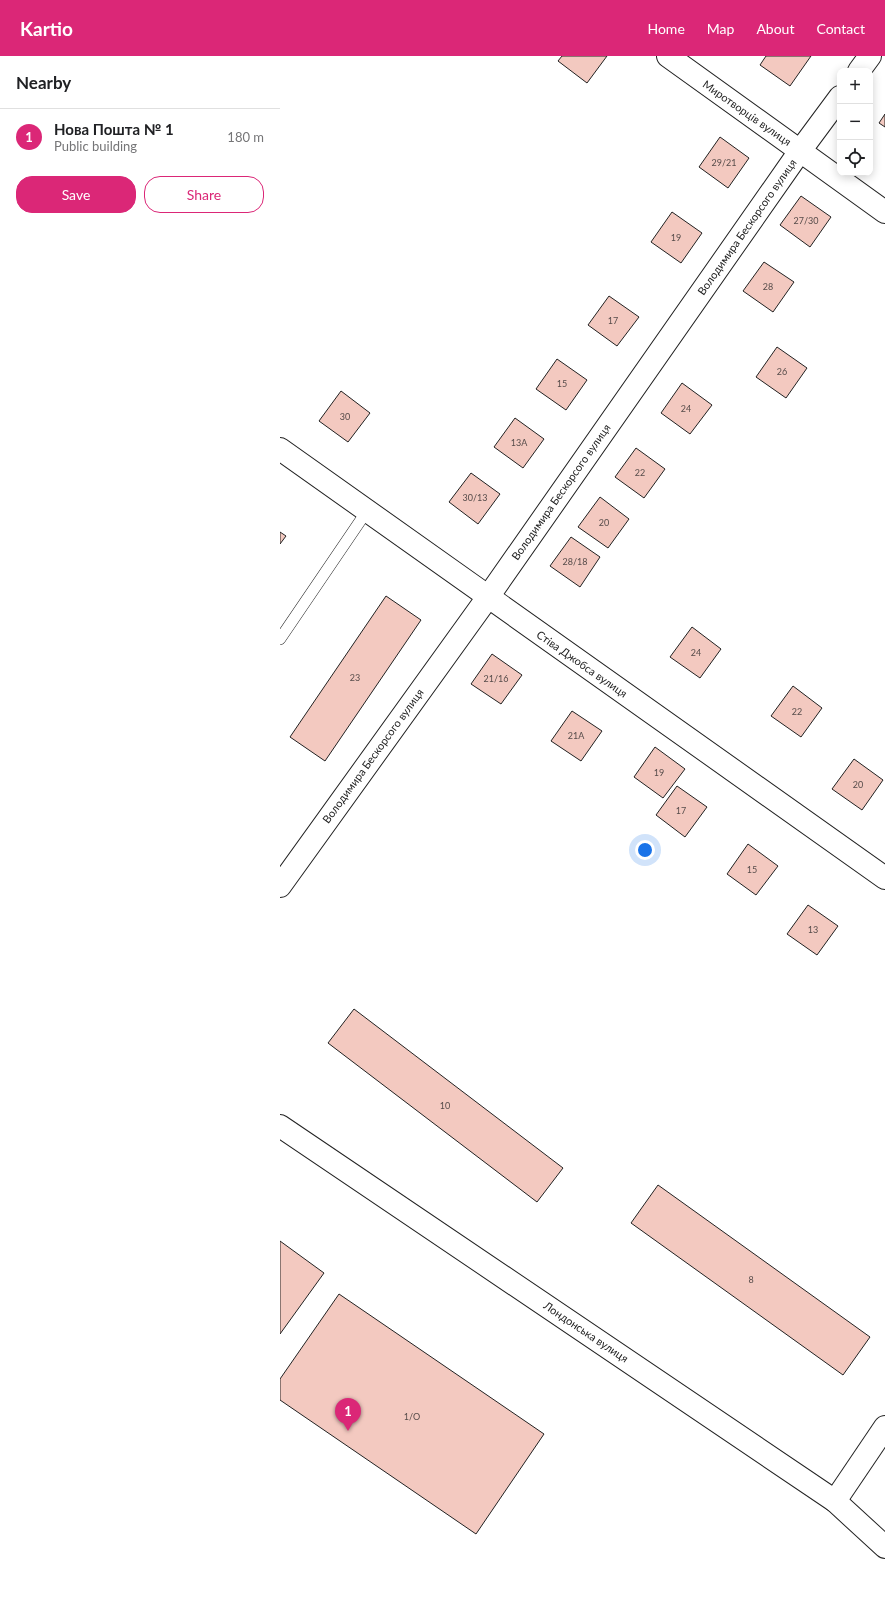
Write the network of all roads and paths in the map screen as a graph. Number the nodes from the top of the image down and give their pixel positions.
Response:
1 (668, 56) edge
2 (870, 56) edge
3 (861, 68) edge
4 (837, 101) edge
5 (800, 151) junction
6 (885, 212) edge
7 (280, 449) edge
8 (367, 511) junction
9 (488, 597) junction
10 (280, 639) edge
11 (885, 878) edge
12 (280, 886) edge
13 (280, 1126) edge
14 (885, 1427) edge
15 (835, 1501) junction
16 (885, 1547) edge

1 - 5 street, Миротворців вулиця
2 - 3 street
4 - 5 street, Володимира Бескорсого вулиця
5 - 6 street, Миротворців вулиця
5 - 9 street, Володимира Бескорсого вулиця
7 - 8 street, Стіва Джобса вулиця
8 - 9 street, Стіва Джобса вулиця
8 - 10 lane
9 - 11 street, Стіва Джобса вулиця
9 - 12 street, Володимира Бескорсого вулиця
13 - 15 street, Лондонська вулиця
14 - 15 street
15 - 16 street, Лондонська вулиця

